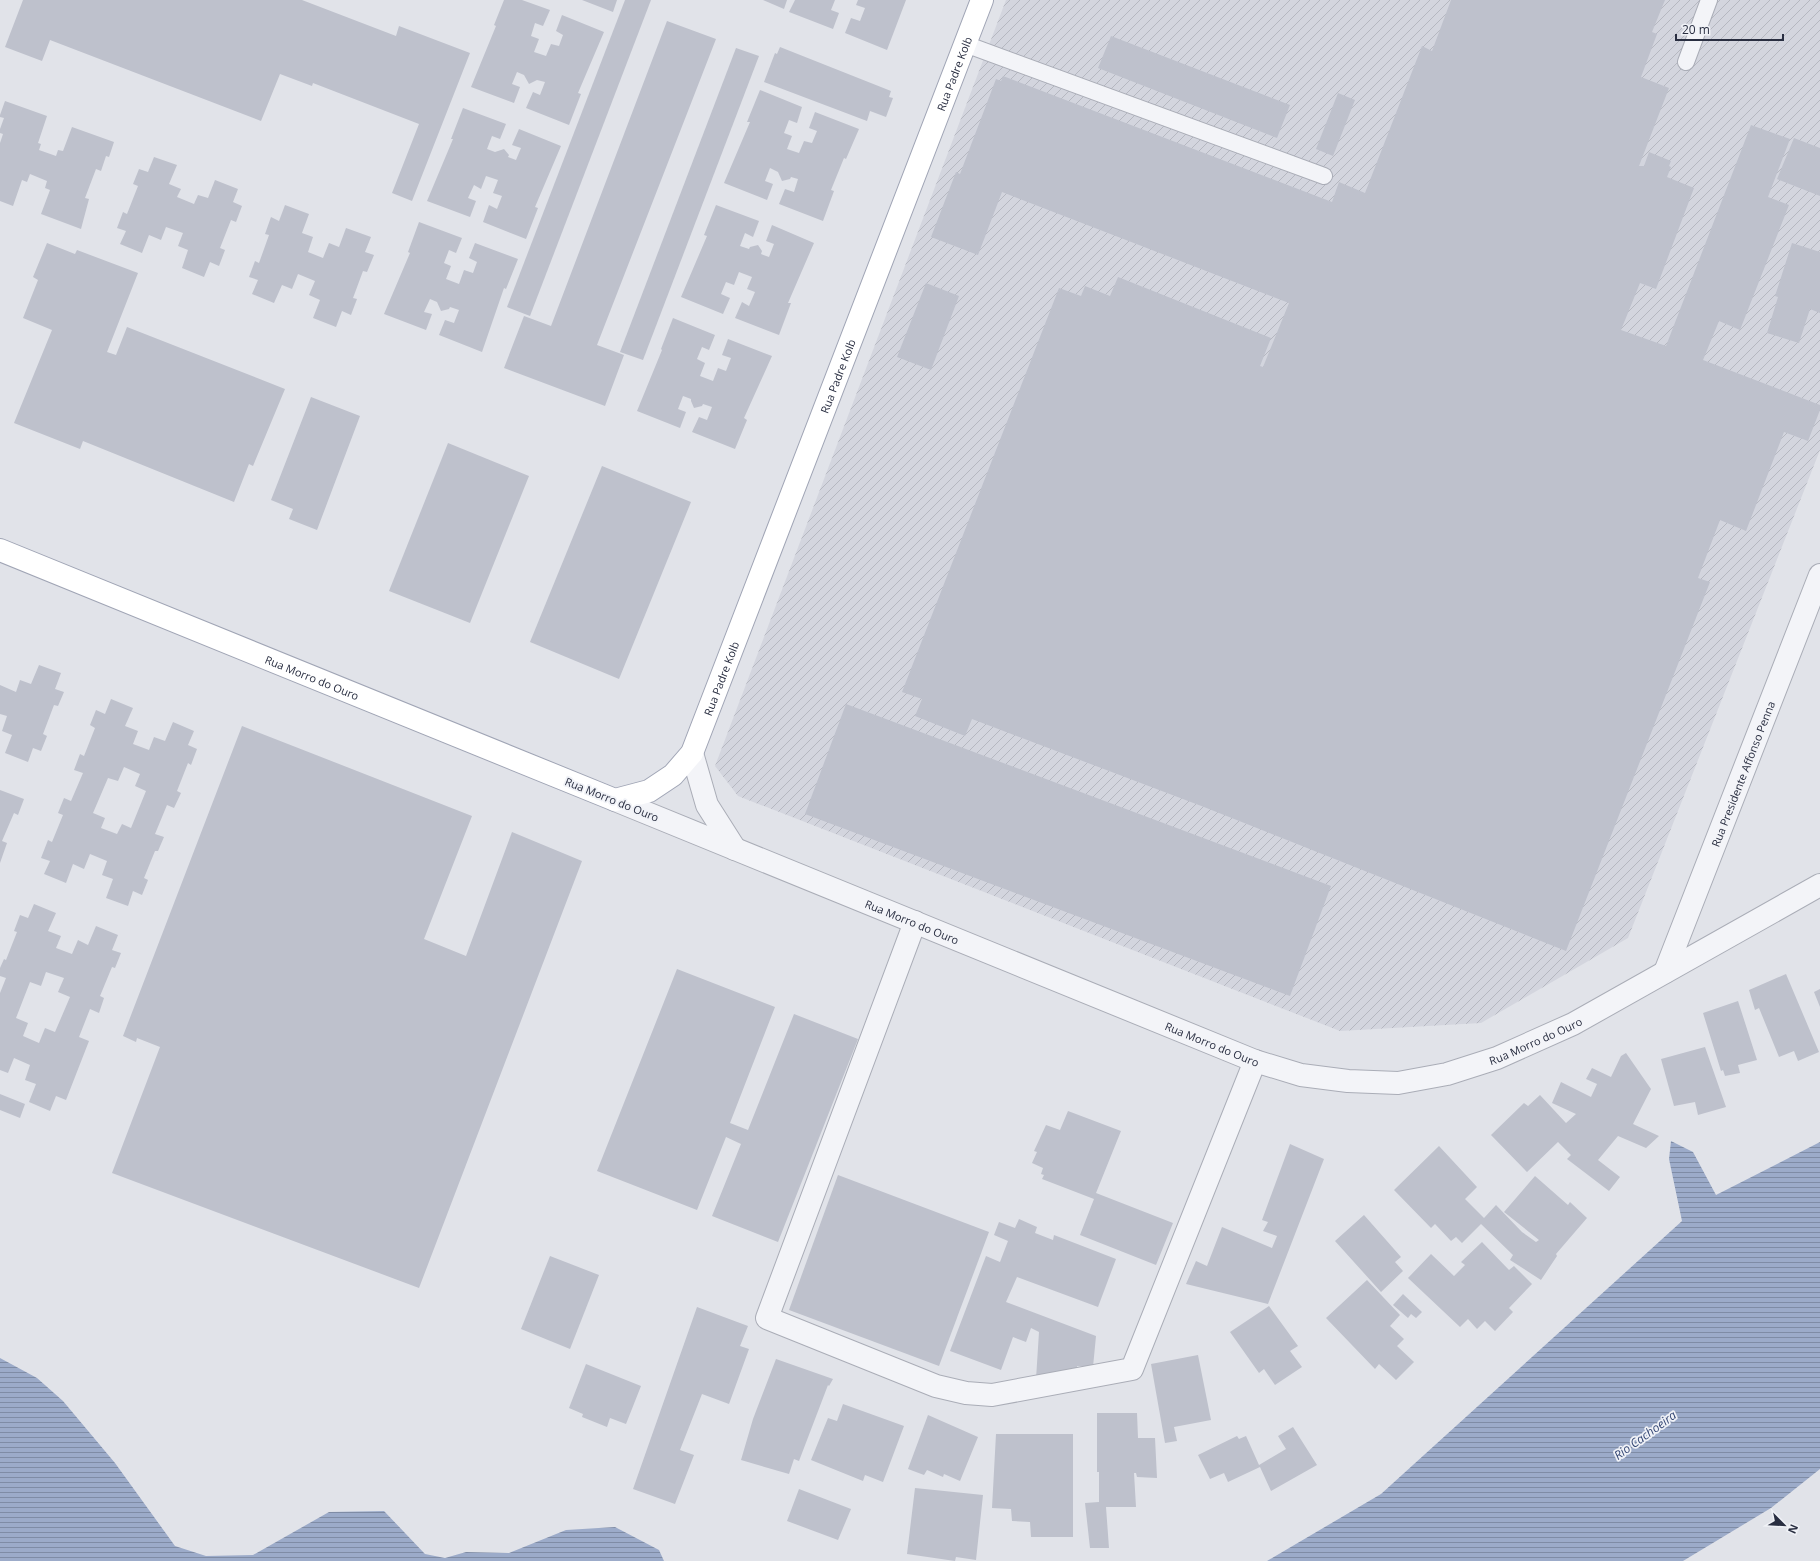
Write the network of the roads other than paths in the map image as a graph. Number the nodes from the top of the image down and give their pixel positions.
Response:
1 (982, 0) edge
2 (1709, 0) edge
3 (965, 44) junction
4 (1686, 62) dead end
5 (1324, 176) dead end
6 (0, 550) edge
7 (1820, 576) edge
8 (692, 753) junction
9 (615, 800) junction
10 (735, 849) junction
11 (1820, 886) edge
12 (915, 922) junction
13 (1665, 972) junction
14 (1255, 1060) junction

1 - 3 main road, Rua Padre Kolb
2 - 4 lane
3 - 5 lane
3 - 8 main road, Rua Padre Kolb
6 - 9 main road, Rua Morro do Ouro
7 - 13 street, Rua Presidente Affonso Penna
8 - 9 main road, Rua Padre Kolb
8 - 10 street
9 - 10 street, Rua Morro do Ouro
10 - 12 street, Rua Morro do Ouro
11 - 13 street, Rua Morro do Ouro
12 - 14 street, Rua Morro do Ouro
12 - 14 street
13 - 14 street, Rua Morro do Ouro

